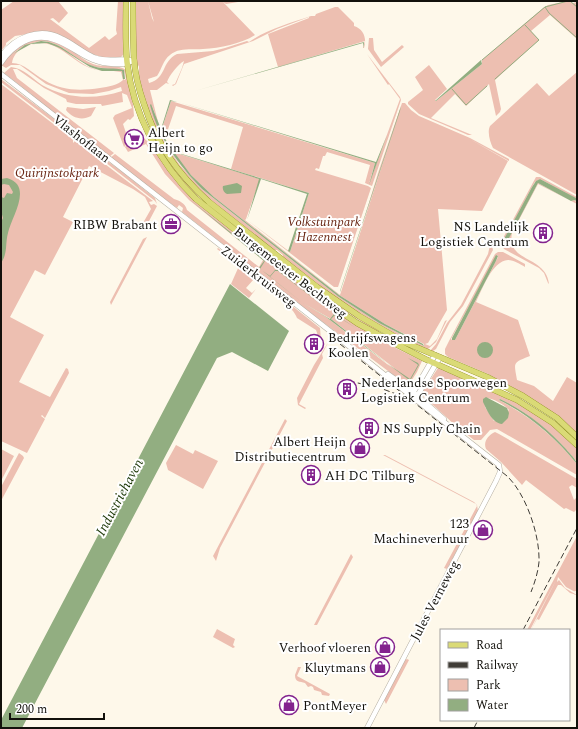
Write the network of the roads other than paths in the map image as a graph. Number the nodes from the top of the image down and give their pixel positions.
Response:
1 (126, 1) edge
2 (133, 1) edge
3 (1, 56) edge
4 (134, 60) junction
5 (127, 62) junction
6 (1, 63) edge
7 (1, 74) edge
8 (162, 201) joint
9 (437, 356) junction
10 (434, 363) junction
11 (412, 394) junction
12 (417, 398) junction
13 (577, 437) edge
14 (577, 445) edge
15 (500, 470) joint
16 (367, 728) edge

1 - 5 main road, Burgemeester Bechtweg
2 - 4 main road, Burgemeester Bechtweg
3 - 5 street
4 - 5 street
4 - 9 main road, Burgemeester Bechtweg
5 - 6 street
5 - 10 main road, Burgemeester Bechtweg
7 - 8 street, Vlashoflaan
8 - 11 street, Zuiderkruisweg
9 - 10 street
9 - 13 main road, Burgemeester Bechtweg
10 - 11 street
10 - 12 street
10 - 14 main road, Burgemeester Bechtweg
11 - 12 street, Zuiderkruisweg
12 - 15 street, Zuiderkruisweg
15 - 16 street, Jules Verneweg

